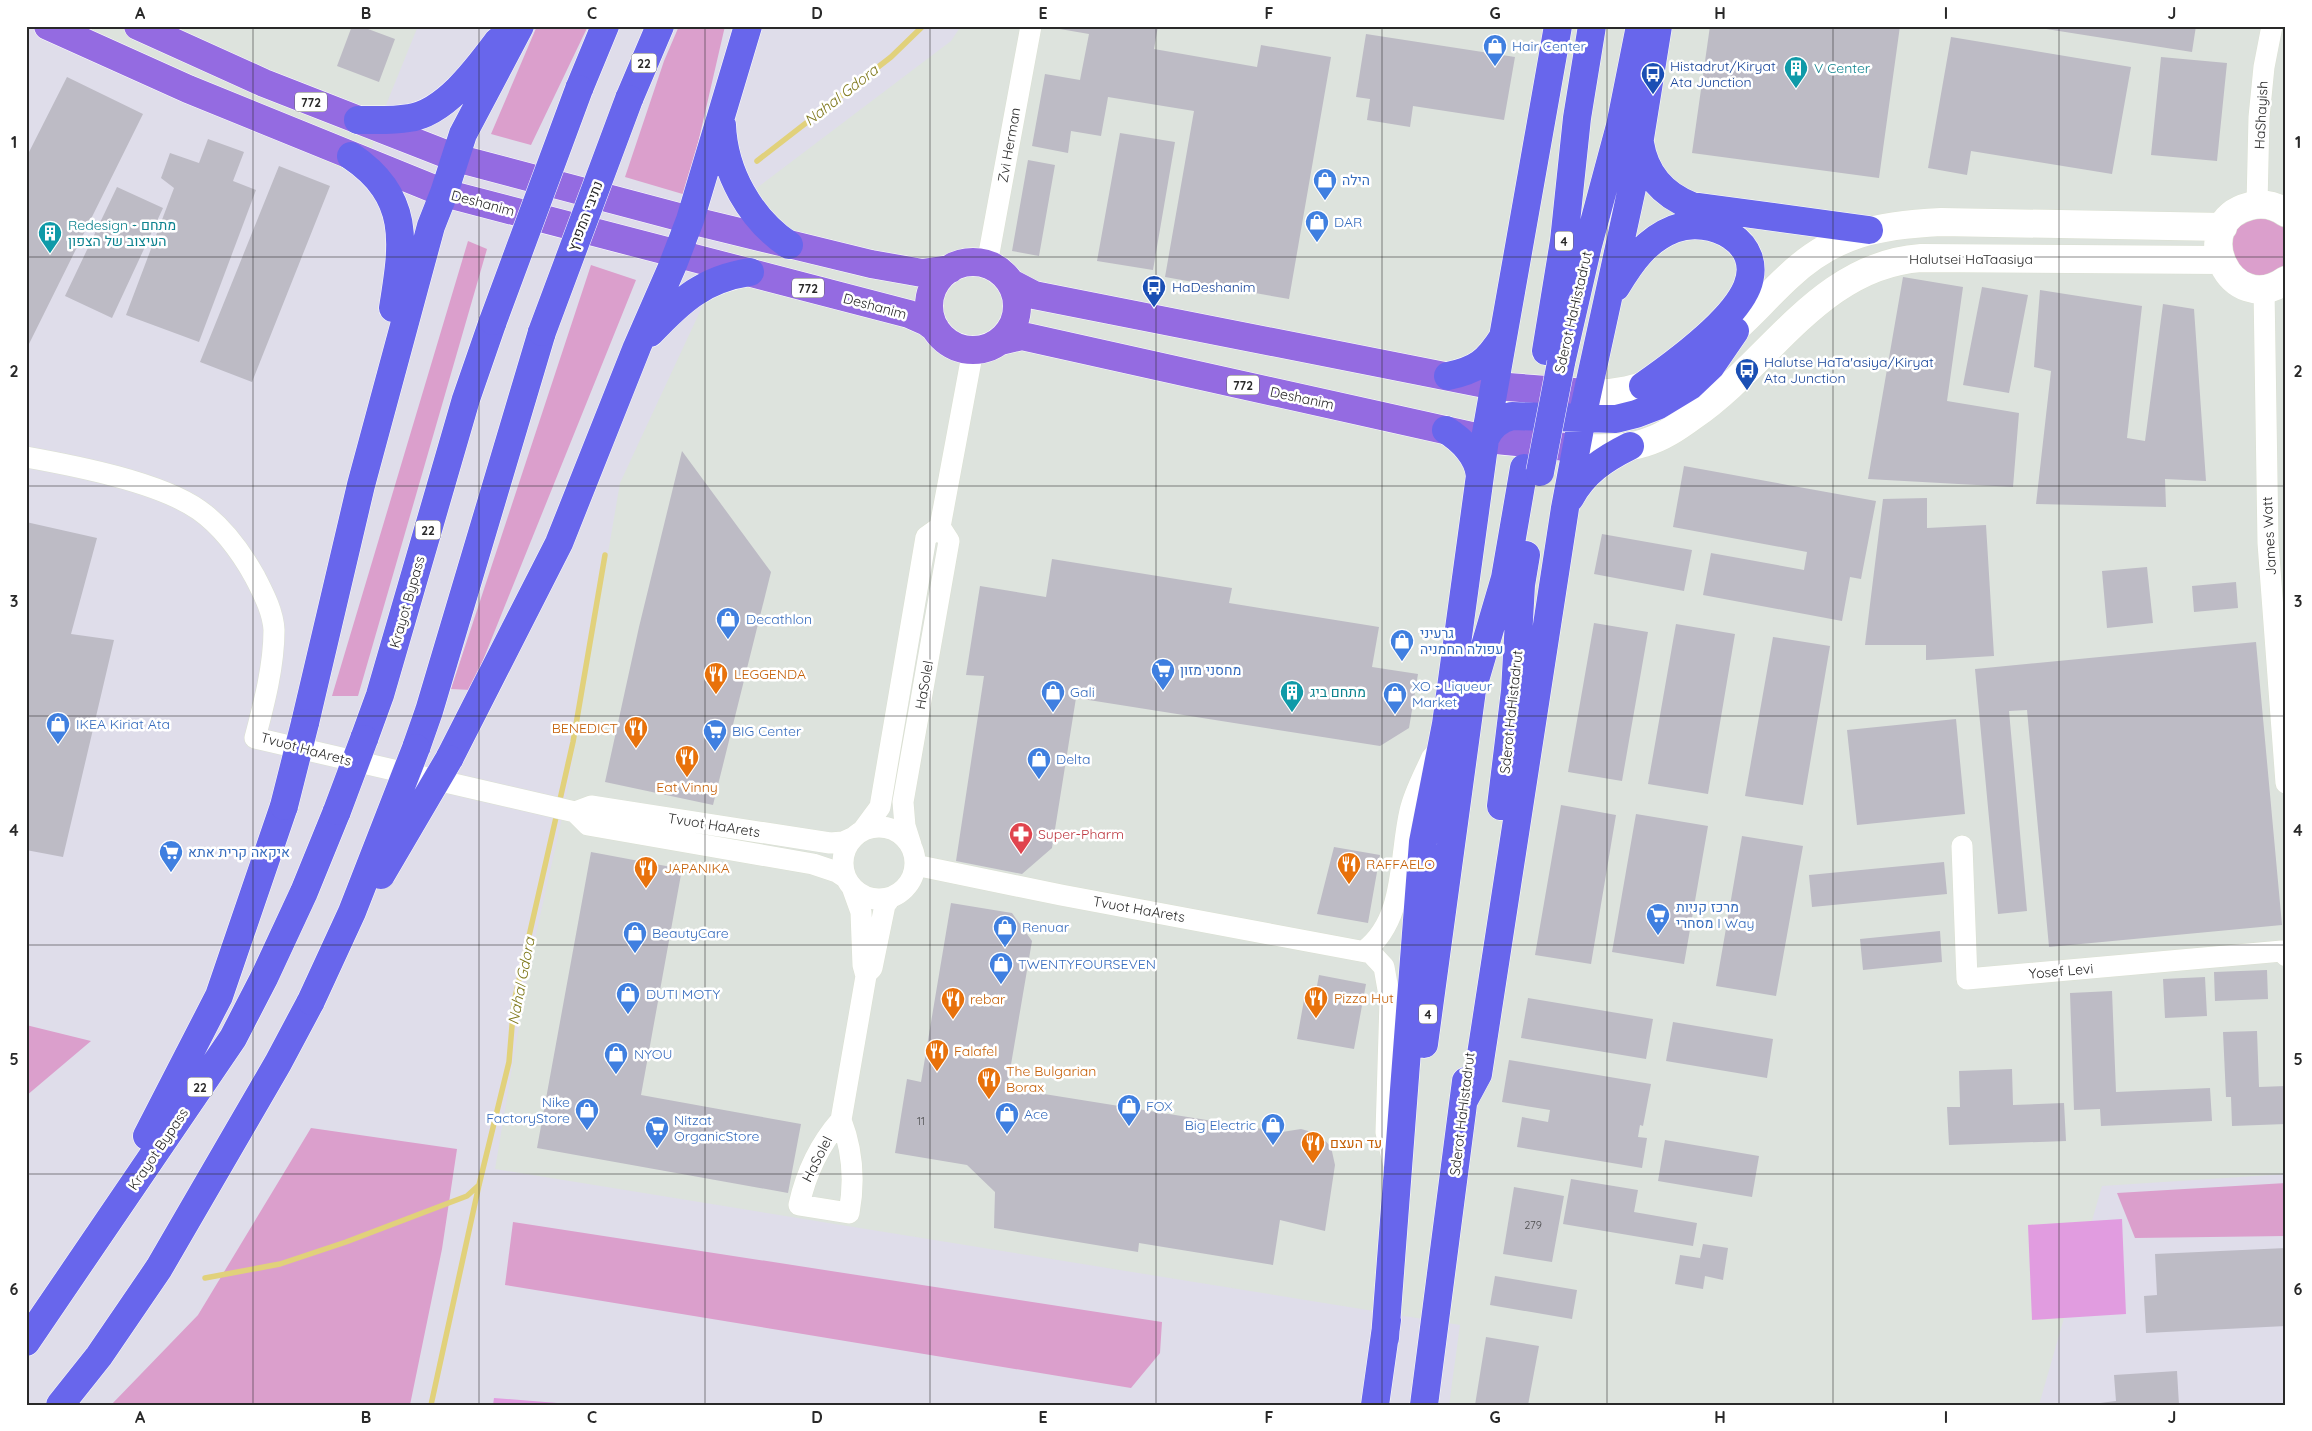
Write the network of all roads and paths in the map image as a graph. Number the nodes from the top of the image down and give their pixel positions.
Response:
1 (48, 26) edge
2 (138, 26) edge
3 (509, 26) edge
4 (520, 26) edge
5 (605, 26) edge
6 (660, 26) edge
7 (748, 26) edge
8 (1031, 26) edge
9 (1558, 26) edge
10 (1592, 26) edge
11 (1640, 26) edge
12 (1658, 26) edge
13 (2272, 26) edge
14 (722, 116) junction
15 (358, 120) junction
16 (1630, 134) junction
17 (351, 156) junction
18 (456, 158) junction
19 (444, 193) junction
20 (2257, 204) junction
21 (2286, 214) edge
22 (690, 220) junction
23 (2223, 226) junction
24 (1869, 230) junction
25 (789, 245) junction
26 (678, 254) junction
27 (2220, 260) junction
28 (987, 264) junction
29 (950, 269) junction
30 (750, 272) junction
31 (1011, 283) junction
32 (2275, 284) edge
33 (1607, 301) junction
34 (935, 328) junction
35 (1735, 331) junction
36 (1504, 336) junction
37 (1000, 341) junction
38 (637, 346) junction
39 (973, 350) junction
40 (1448, 376) junction
41 (1495, 386) junction
42 (1643, 386) junction
43 (1584, 405) junction
44 (1446, 430) junction
45 (1485, 439) junction
46 (1630, 446) junction
47 (1576, 448) junction
48 (371, 449) junction
49 (26, 457) edge
50 (1480, 476) junction
51 (1565, 508) junction
52 (940, 527) junction
53 (1446, 724) junction
54 (2286, 783) edge
55 (571, 812) junction
56 (859, 834) junction
57 (1962, 846) dead end
58 (913, 855) junction
59 (849, 883) junction
60 (891, 897) junction
61 (1364, 951) junction
62 (2286, 956) edge
63 (327, 966) junction
64 (866, 976) junction
65 (1464, 1100) junction
66 (841, 1120) dead end
67 (1396, 1178) junction
68 (1385, 1338) junction
69 (26, 1341) edge
70 (60, 1405) edge
71 (1375, 1405) edge
72 (1424, 1405) edge

1 - 17 main road, Deshanim / 772
2 - 15 main road, 772
3 - 15 highway
4 - 18 highway
5 - 69 highway, Krayot Bypass / 22, bridge
6 - 63 highway, נתיבי המפרץ / 22, bridge
7 - 14 highway
8 - 28 street, Zvi Herman
9 - 36 highway
10 - 68 highway, Sderot HaHistadrut / 4
11 - 16 highway, Sderot HaHistadrut / 4
12 - 16 highway
13 - 20 street, HaShayish
14 - 22 highway
14 - 25 highway
15 - 18 main road, 772
16 - 24 highway
16 - 33 highway
16 - 65 highway, Sderot HaHistadrut / 4, bridge
17 - 19 main road, Deshanim / 772
17 - 48 highway
18 - 19 highway
18 - 22 main road, 772
19 - 26 main road, Deshanim / 772
19 - 48 highway
20 - 21 street
20 - 23 street
22 - 25 main road, 772
22 - 26 highway
23 - 24 street
23 - 27 street
24 - 35 street
25 - 29 main road, 772
26 - 30 main road, Deshanim / 772
26 - 38 highway
27 - 32 street
27 - 46 street, Halutsei HaTaasiya
28 - 29 main road
28 - 31 main road
29 - 34 main road
30 - 34 main road, Deshanim / 772
30 - 38 highway
31 - 37 main road
31 - 40 main road
32 - 54 street, James Watt
33 - 42 highway
33 - 43 highway
34 - 39 main road
35 - 42 street
35 - 43 highway
36 - 40 highway
36 - 41 highway
37 - 39 main road
37 - 44 main road, Deshanim / 772
38 - 63 highway, bridge
39 - 52 street, HaSolel
40 - 41 main road
41 - 43 main road
41 - 45 highway
42 - 43 street
43 - 45 highway
43 - 47 highway
44 - 45 main road, Deshanim / 772
44 - 50 highway
45 - 47 main road, Deshanim / 772
45 - 50 highway
46 - 47 street, Halutsei HaTaasiya
46 - 51 highway
47 - 51 highway
48 - 69 highway, bridge
49 - 55 street, Tvuot HaArets
50 - 53 highway
51 - 65 highway
52 - 56 street, HaSolel
52 - 58 street, HaSolel
53 - 61 street
53 - 67 highway
55 - 56 street, Tvuot HaArets
55 - 59 street, Tvuot HaArets
56 - 58 street
56 - 59 street
57 - 62 street, Yosef Levi
58 - 60 street
58 - 61 street, Tvuot HaArets
59 - 60 street
59 - 64 street
60 - 64 street
61 - 67 street
63 - 70 highway, 22, bridge
64 - 66 street
65 - 72 highway, Sderot HaHistadrut / 4
67 - 68 highway
68 - 71 highway, Sderot HaHistadrut / 4

